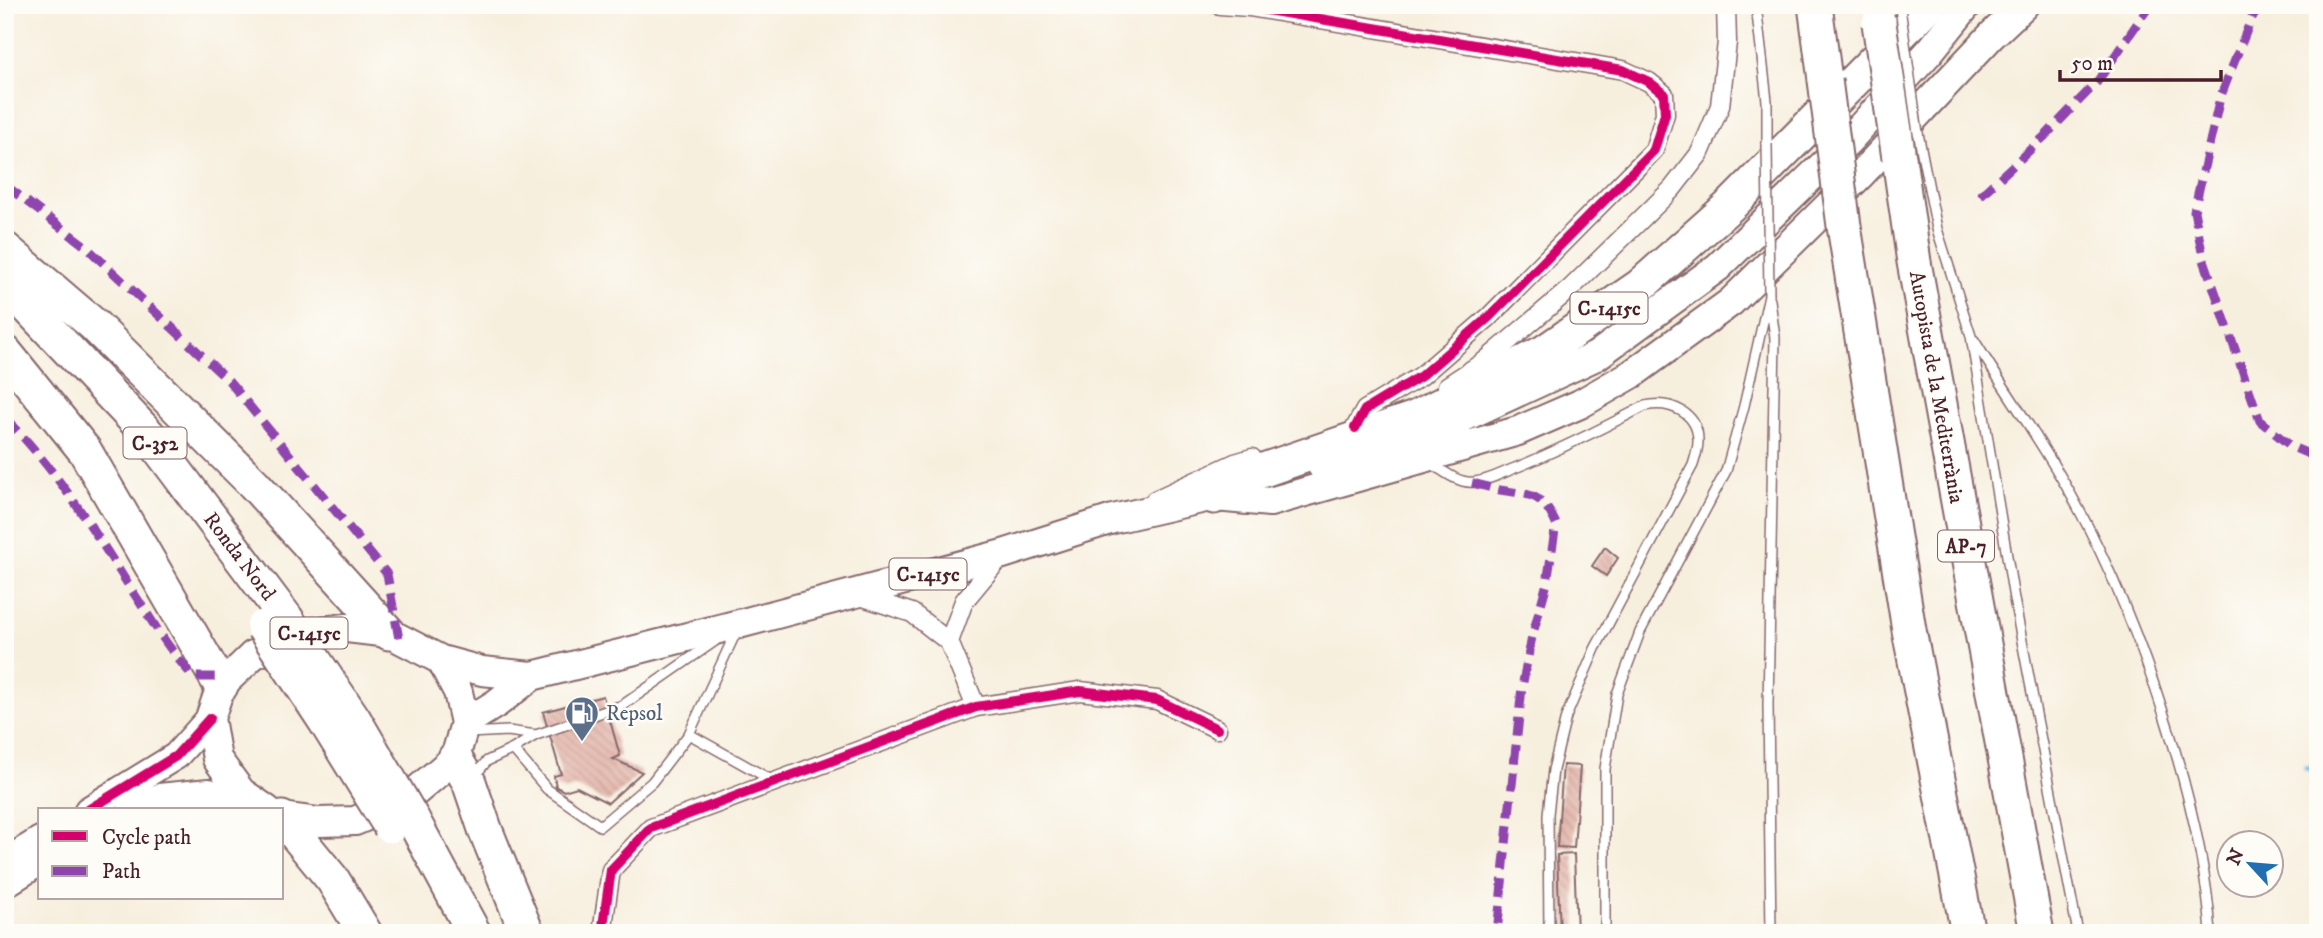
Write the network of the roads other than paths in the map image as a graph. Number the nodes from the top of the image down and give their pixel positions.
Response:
1 (1220, 5) edge
2 (1726, 5) edge
3 (1756, 5) edge
4 (1815, 5) edge
5 (1968, 5) edge
6 (1986, 5) edge
7 (2024, 5) edge
8 (1897, 9) edge
9 (1930, 51) junction
10 (1908, 145) junction
11 (5, 249) edge
12 (5, 283) edge
13 (1769, 295) junction
14 (5, 311) edge
15 (1971, 336) junction
16 (5, 352) edge
17 (1355, 428) junction
18 (1424, 458) junction
19 (1214, 497) junction
20 (1113, 519) junction
21 (1003, 554) junction
22 (853, 593) junction
23 (275, 622) junction
24 (739, 624) junction
25 (389, 633) junction
26 (949, 642) junction
27 (441, 660) junction
28 (532, 676) junction
29 (221, 686) junction
30 (976, 707) junction
31 (210, 718) junction
32 (1217, 729) dead end
33 (689, 734) junction
34 (536, 735) junction
35 (463, 749) junction
36 (513, 749) junction
37 (776, 783) junction
38 (91, 808) edge
39 (135, 808) edge
40 (257, 808) edge
41 (265, 808) edge
42 (284, 815) edge
43 (402, 823) junction
44 (284, 826) edge
45 (38, 841) edge
46 (5, 862) edge
47 (38, 863) edge
48 (5, 884) edge
49 (365, 933) edge
50 (449, 933) edge
51 (474, 933) edge
52 (527, 933) edge
53 (602, 933) edge
54 (1549, 933) edge
55 (1605, 933) edge
56 (1772, 933) edge
57 (1968, 933) edge
58 (2037, 933) edge
59 (2078, 933) edge
60 (2211, 933) edge

1 - 17 street
2 - 17 street
3 - 13 lane, bridge
4 - 57 highway, bridge
5 - 9 main road, C-1415c
6 - 9 main road, C-1415c
7 - 18 main road, C-1415c
8 - 10 highway, Autopista de la Mediterrània / AP-7, bridge
8 - 19 highway, C-1415c
9 - 19 main road, C-1415c
10 - 15 lane
10 - 58 highway, Autopista de la Mediterrània / AP-7
11 - 25 highway
12 - 23 highway, Ronda Nord / C-352
13 - 55 lane
13 - 56 lane
14 - 23 highway, Ronda Nord / C-352
15 - 59 lane
15 - 60 lane
16 - 29 highway
17 - 20 street
18 - 19 main road, C-1415c
18 - 54 lane
19 - 20 main road, C-1415c
20 - 21 main road, C-1415c
21 - 22 main road, C-1415c
21 - 26 street
22 - 24 main road, C-1415c
22 - 26 street
23 - 43 highway, Ronda Nord / C-352, bridge
24 - 28 main road, C-1415c
24 - 33 lane
24 - 34 lane
25 - 27 main road, C-1415c
25 - 29 main road, C-1415c
26 - 30 street
27 - 28 main road, C-1415c
27 - 35 main road
28 - 35 main road, C-1415c
29 - 31 main road, C-1415c
30 - 32 street
30 - 37 street
31 - 38 street, C-1415c
31 - 41 main road, C-1415c
33 - 36 lane
33 - 37 lane
34 - 35 lane
34 - 36 lane
35 - 36 lane
35 - 42 main road, C-1415c
35 - 52 highway
37 - 53 street
39 - 40 street, C-1415c
43 - 50 highway, Ronda Nord / C-352
43 - 51 highway, Ronda Nord / C-352
44 - 49 highway
45 - 46 street
47 - 48 street

